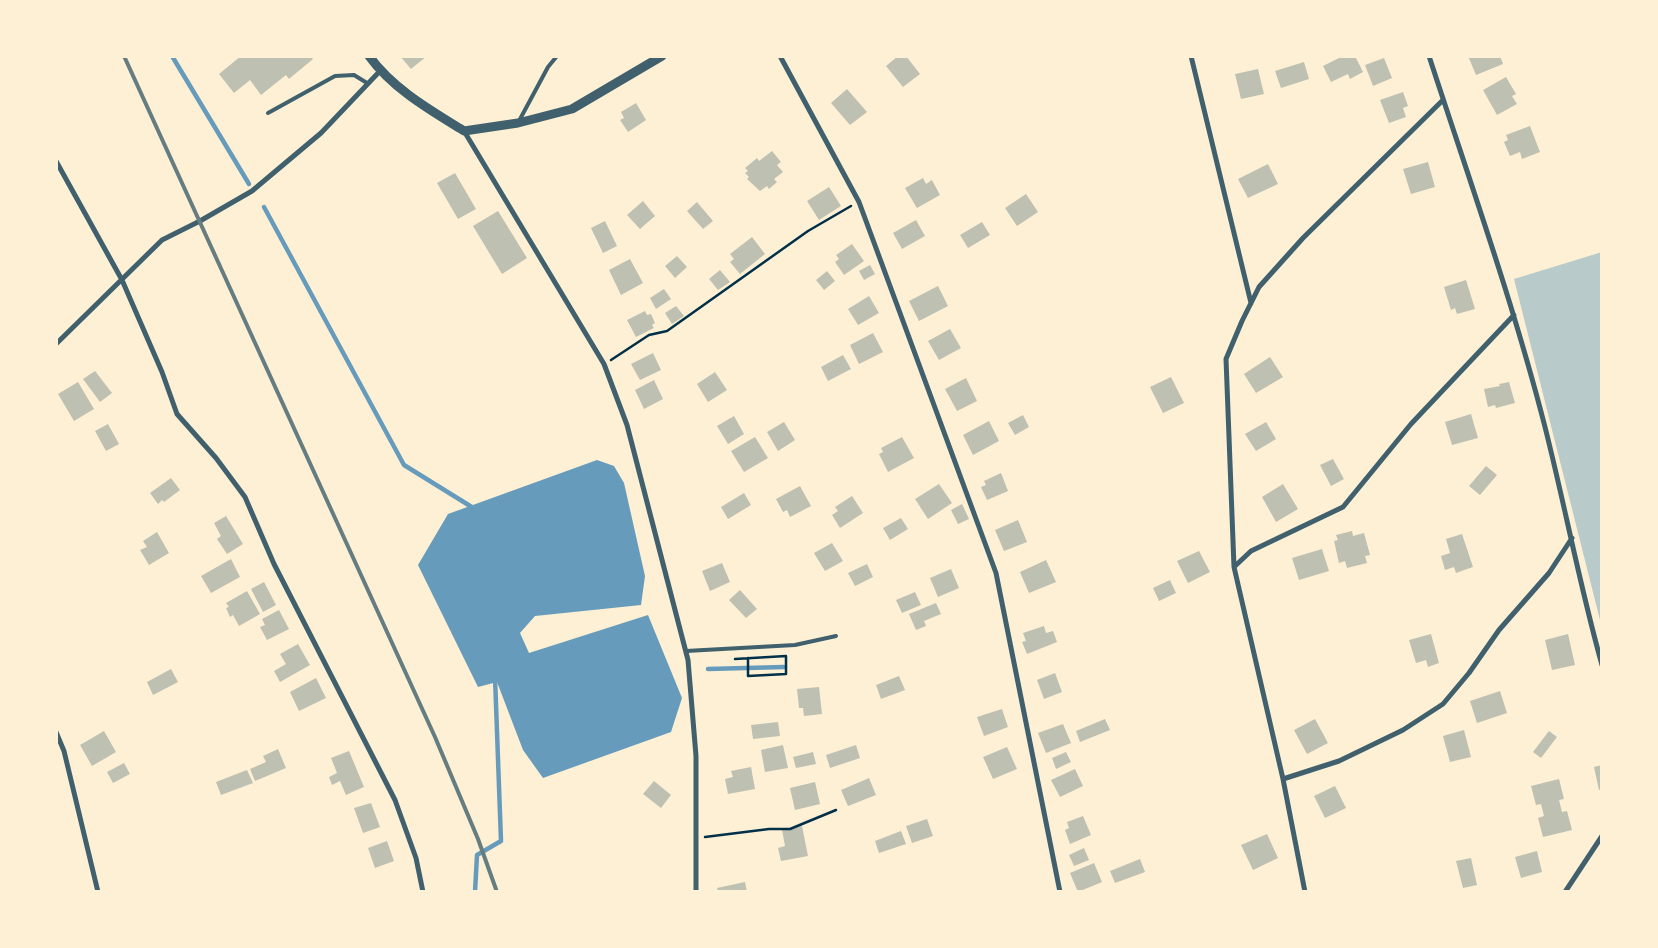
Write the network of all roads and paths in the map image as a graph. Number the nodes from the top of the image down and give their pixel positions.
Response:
1 (370, 56) edge
2 (557, 56) edge
3 (662, 56) edge
4 (780, 56) edge
5 (1191, 56) edge
6 (1429, 56) edge
7 (380, 71) junction
8 (367, 83) junction
9 (1443, 100) junction
10 (268, 113) dead end
11 (518, 123) junction
12 (464, 131) junction
13 (56, 161) edge
14 (859, 202) junction
15 (122, 280) junction
16 (1252, 303) junction
17 (1514, 315) junction
18 (56, 344) edge
19 (604, 364) junction
20 (1572, 538) junction
21 (1234, 567) junction
22 (836, 636) dead end
23 (686, 651) junction
24 (748, 658) junction
25 (728, 659) dead end
26 (1602, 665) edge
27 (56, 732) edge
28 (64, 751) junction
29 (56, 755) edge
30 (1283, 780) junction
31 (836, 810) dead end
32 (1602, 836) edge
33 (696, 839) junction
34 (98, 892) edge
35 (423, 892) edge
36 (696, 892) edge
37 (1060, 892) edge
38 (1305, 892) edge
39 (1565, 892) edge

1 - 7 street
2 - 11 lane
3 - 11 street
4 - 14 street
5 - 16 street
6 - 9 street
7 - 8 street
7 - 12 street
8 - 10 lane
8 - 15 street
9 - 16 street
9 - 17 street
11 - 12 street
12 - 19 street
13 - 15 street
14 - 19 path
14 - 37 street
15 - 18 street
15 - 35 street
16 - 21 street
17 - 20 street
17 - 21 street
19 - 23 street
20 - 26 street
20 - 30 street
21 - 30 street
22 - 23 lane
23 - 33 street
24 - 24 path
24 - 25 path
27 - 28 street
28 - 29 street
28 - 34 street
30 - 38 street
31 - 33 path
32 - 39 street
33 - 36 street

